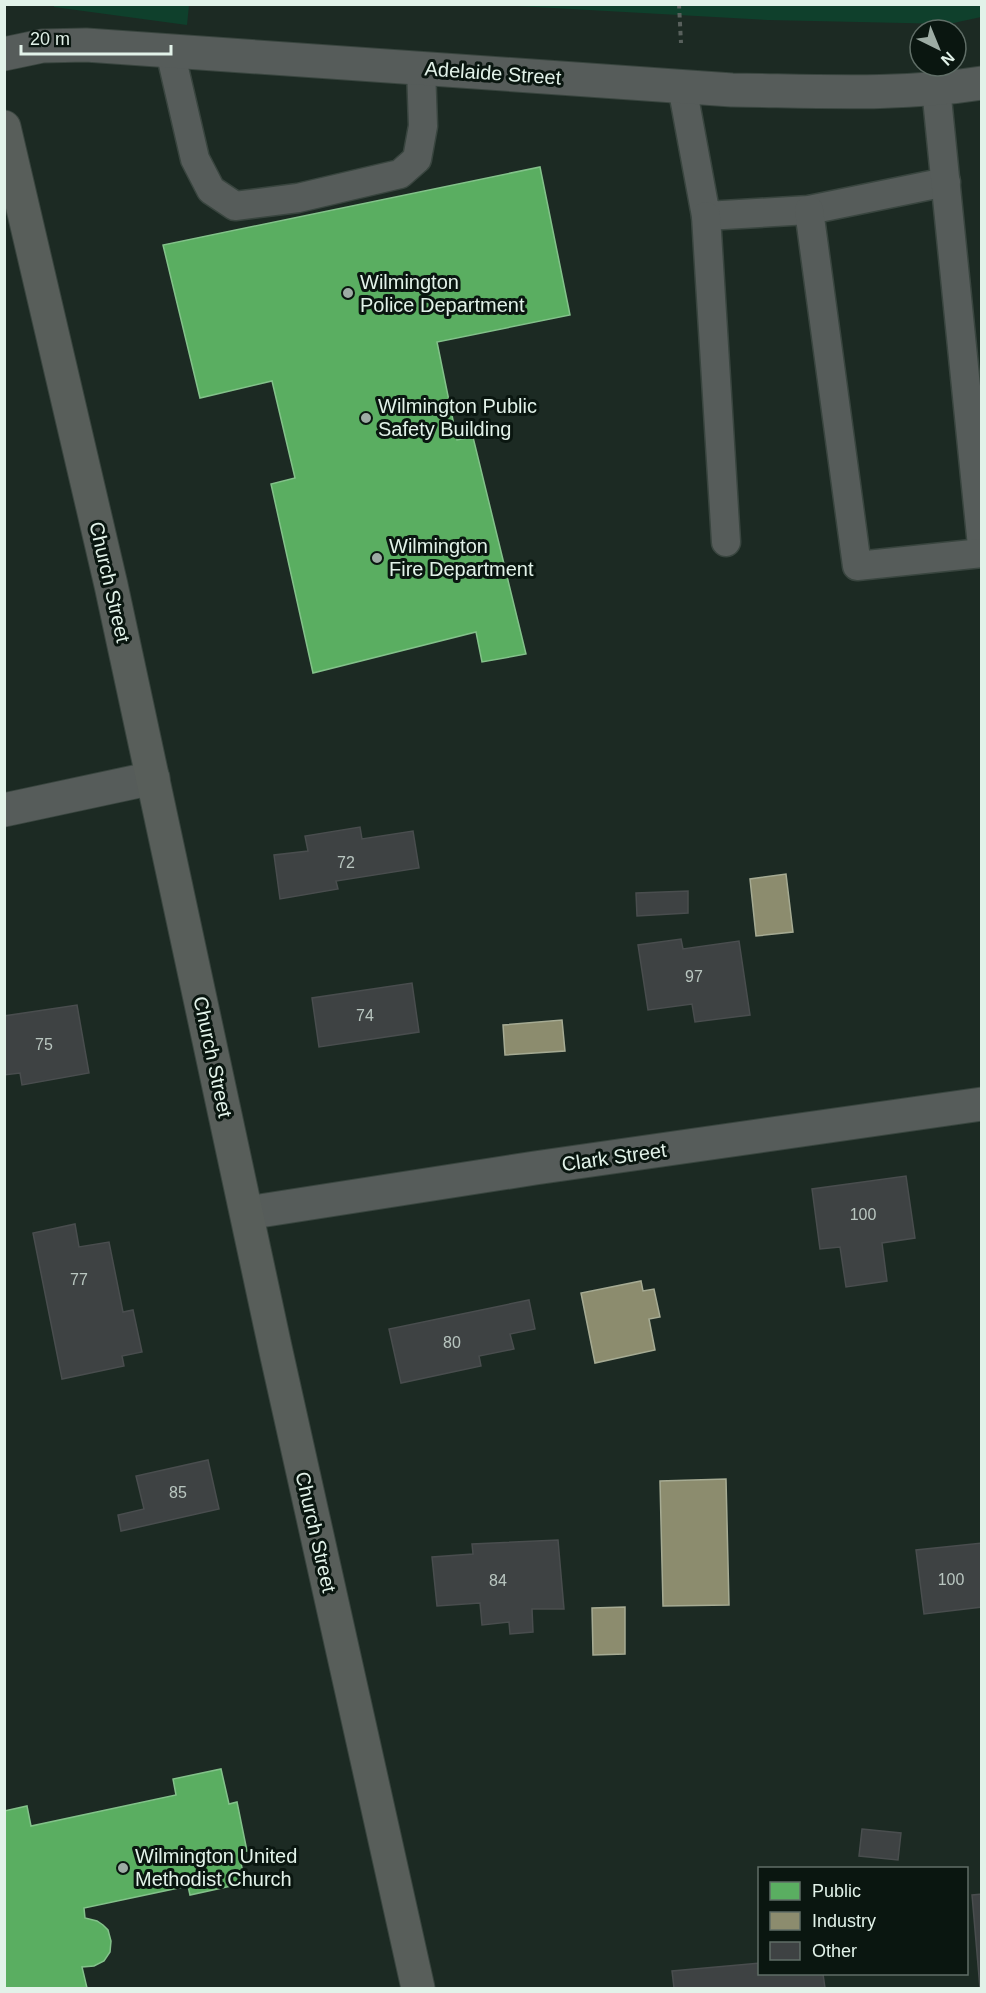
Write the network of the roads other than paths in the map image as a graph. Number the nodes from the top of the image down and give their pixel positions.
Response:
1 (170, 51) junction
2 (4, 54) edge
3 (421, 68) junction
4 (981, 83) edge
5 (682, 86) junction
6 (936, 88) junction
7 (4, 127) edge
8 (946, 182) junction
9 (809, 210) junction
10 (706, 216) junction
11 (726, 542) dead end
12 (981, 546) edge
13 (981, 553) edge
14 (153, 778) junction
15 (4, 810) edge
16 (981, 1104) edge
17 (247, 1213) junction
18 (418, 1989) edge

1 - 2 street, Adelaide Street
1 - 3 street, Adelaide Street
1 - 3 lane
3 - 5 street, Adelaide Street
4 - 6 street, Adelaide Street
5 - 6 street, Adelaide Street
5 - 10 lane
6 - 8 lane
7 - 14 main road, Church Street
8 - 9 lane
8 - 12 lane
9 - 10 lane
9 - 13 lane
10 - 11 lane
14 - 15 street
14 - 17 main road, Church Street
16 - 17 street, Clark Street
17 - 18 main road, Church Street

